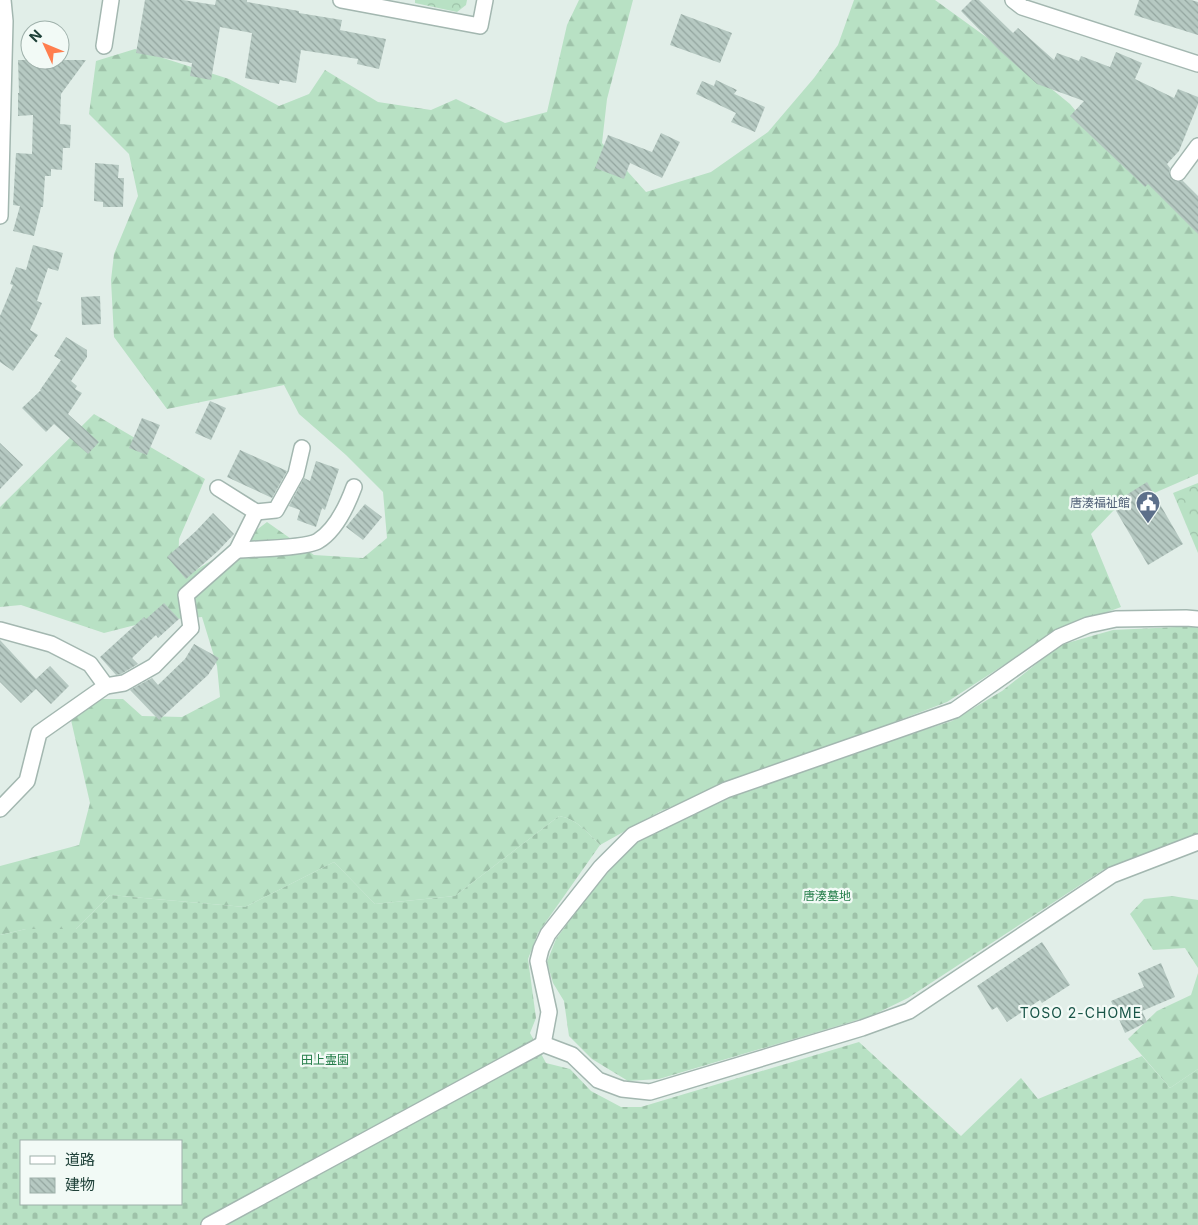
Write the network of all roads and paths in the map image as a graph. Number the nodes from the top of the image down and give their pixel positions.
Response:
1 (3, 0) edge
2 (111, 0) edge
3 (341, 0) edge
4 (485, 0) edge
5 (1013, 0) edge
6 (104, 46) dead end
7 (1198, 64) edge
8 (1198, 146) edge
9 (1178, 173) dead end
10 (0, 216) edge
11 (302, 448) dead end
12 (354, 487) dead end
13 (218, 488) dead end
14 (256, 512) junction
15 (237, 550) junction
16 (1192, 618) edge
17 (0, 630) edge
18 (106, 686) junction
19 (0, 810) edge
20 (1198, 842) edge
21 (543, 1044) junction
22 (209, 1225) edge

1 - 10 street
2 - 6 street
3 - 4 street
5 - 7 street
8 - 9 street
11 - 14 street
12 - 15 street
13 - 14 street
14 - 15 street
15 - 18 street
16 - 21 street
17 - 18 street
18 - 19 street
20 - 21 street
21 - 22 street

